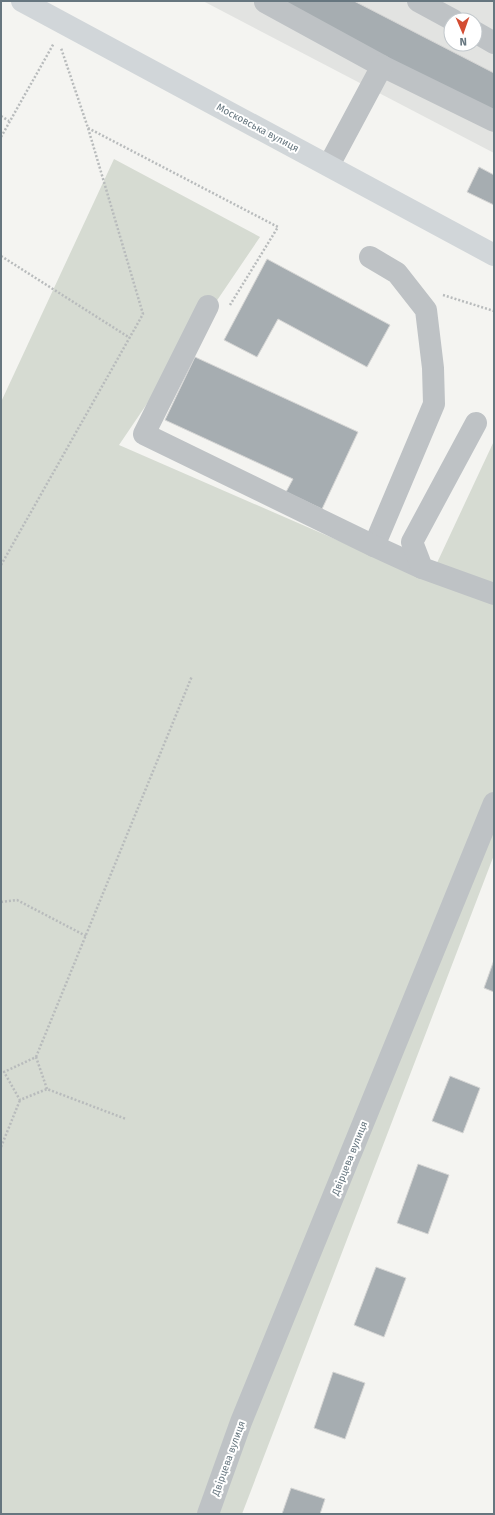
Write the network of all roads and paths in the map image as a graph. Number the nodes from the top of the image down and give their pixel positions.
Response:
1 (22, 1) edge
2 (266, 2) edge
3 (483, 37) edge
4 (57, 38) dead end
5 (494, 43) edge
6 (60, 45) dead end
7 (382, 66) junction
8 (1, 116) edge
9 (494, 120) edge
10 (9, 121) junction
11 (88, 128) junction
12 (1, 137) edge
13 (329, 165) junction
14 (494, 255) edge
15 (1, 256) edge
16 (370, 257) dead end
17 (442, 295) dead end
18 (217, 309) joint
19 (494, 311) edge
20 (130, 338) junction
21 (476, 423) dead end
22 (374, 546) junction
23 (1, 565) edge
24 (422, 568) junction
25 (494, 594) edge
26 (192, 676) dead end
27 (494, 803) edge
28 (1, 902) edge
29 (86, 936) junction
30 (36, 1057) junction
31 (2, 1071) edge
32 (47, 1089) junction
33 (20, 1100) junction
34 (126, 1119) dead end
35 (1, 1147) edge
36 (208, 1514) edge

1 - 13 main road, Московська вулиця
2 - 7 street
3 - 5 street
4 - 10 path
6 - 11 path
7 - 9 street
7 - 13 street
8 - 10 path
10 - 12 path
11 - 18 path
11 - 20 path
13 - 14 main road, Московська вулиця
15 - 20 path
16 - 22 street
17 - 19 path
18 - 22 street
20 - 23 path
21 - 24 street
22 - 24 street
24 - 25 street
26 - 29 path
27 - 36 street, Двірцева вулиця
28 - 29 path
29 - 30 path
30 - 31 path
30 - 32 path
31 - 33 path
32 - 33 path
32 - 34 path
33 - 35 path

